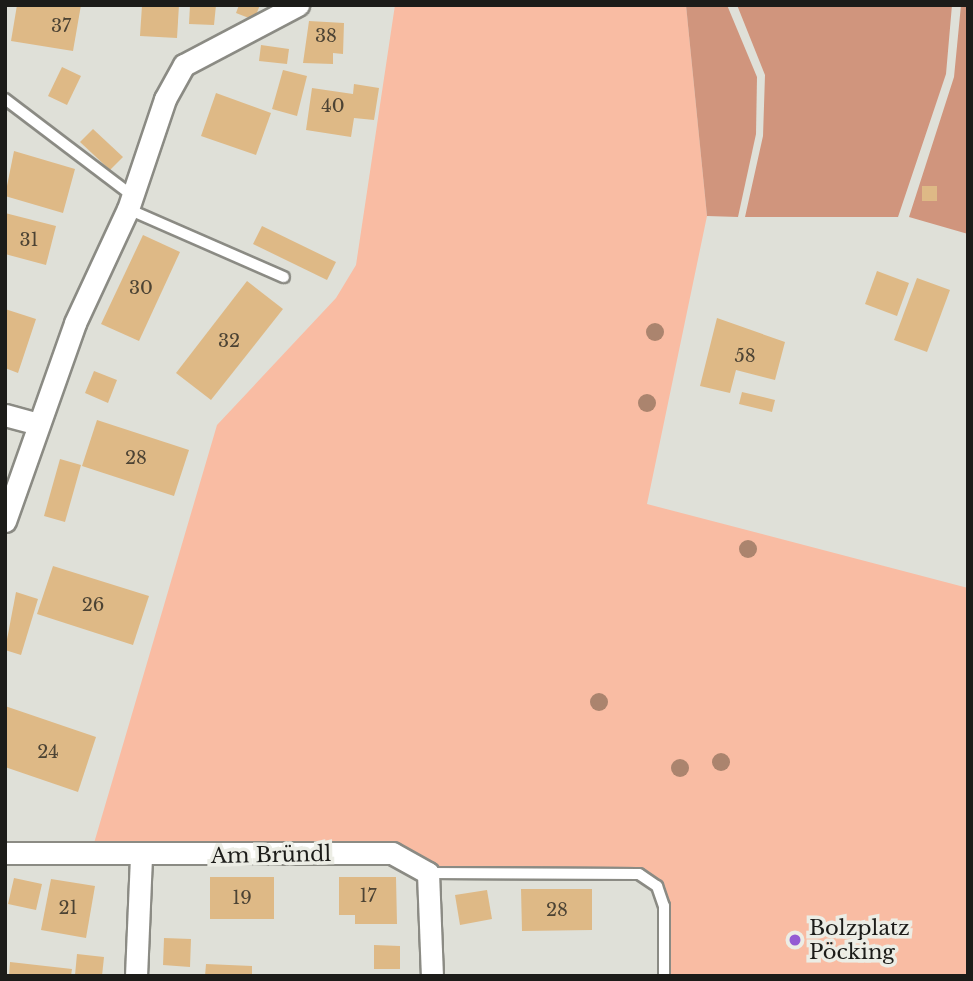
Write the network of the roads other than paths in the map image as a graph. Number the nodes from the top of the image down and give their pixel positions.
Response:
1 (298, 5) edge
2 (5, 99) edge
3 (130, 202) junction
4 (284, 277) dead end
5 (5, 415) edge
6 (39, 424) junction
7 (5, 522) edge
8 (5, 853) edge
9 (141, 857) junction
10 (428, 873) junction
11 (135, 976) edge
12 (432, 976) edge
13 (664, 976) edge

1 - 3 street
2 - 3 lane
3 - 4 lane
3 - 6 street
5 - 6 street
6 - 7 street
8 - 9 street, Am Bründl
9 - 10 street, Am Bründl
9 - 11 street
10 - 12 street
10 - 13 lane

